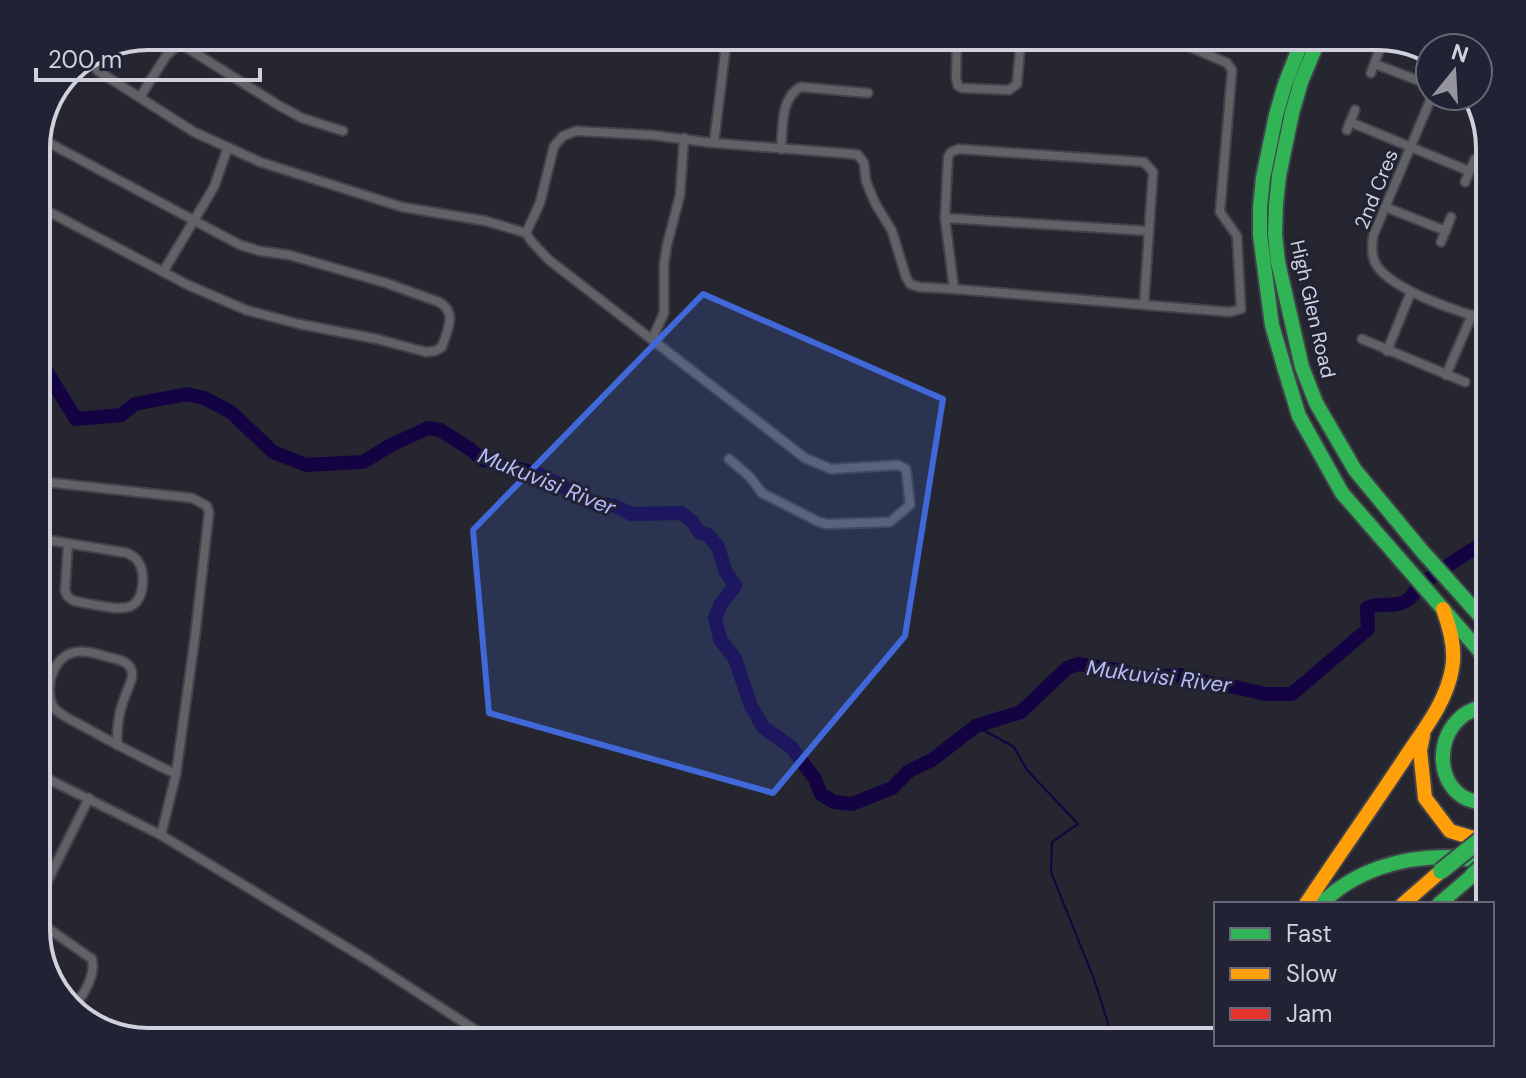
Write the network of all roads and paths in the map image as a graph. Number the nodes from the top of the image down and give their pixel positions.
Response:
1 (173, 50) edge
2 (190, 50) edge
3 (725, 50) edge
4 (883, 50) edge
5 (957, 50) edge
6 (1020, 50) edge
7 (1197, 50) edge
8 (1298, 50) edge
9 (1314, 50) edge
10 (1379, 50) edge
11 (883, 53) dead end
12 (93, 66) edge
13 (1414, 80) edge
14 (868, 93) dead end
15 (140, 97) junction
16 (1355, 110) dead end
17 (1425, 112) edge
18 (343, 131) dead end
19 (684, 138) junction
20 (50, 143) edge
21 (714, 143) junction
22 (228, 147) junction
23 (1410, 148) junction
24 (781, 149) junction
25 (1475, 159) dead end
26 (1469, 171) junction
27 (1465, 182) dead end
28 (1385, 207) junction
29 (50, 212) edge
30 (1451, 217) dead end
31 (945, 218) junction
32 (193, 220) junction
33 (1149, 231) junction
34 (1446, 231) junction
35 (526, 233) junction
36 (1441, 242) dead end
37 (163, 272) junction
38 (954, 289) junction
39 (1411, 292) junction
40 (1144, 304) junction
41 (1472, 315) junction
42 (1476, 316) edge
43 (652, 339) junction
44 (1362, 339) dead end
45 (1387, 351) junction
46 (1446, 375) junction
47 (1465, 382) dead end
48 (729, 459) dead end
49 (50, 483) edge
50 (50, 541) edge
51 (68, 544) junction
52 (1443, 609) junction
53 (1476, 612) edge
54 (1476, 647) edge
55 (50, 691) edge
56 (50, 700) edge
57 (1476, 708) edge
58 (1425, 727) junction
59 (117, 745) junction
60 (176, 774) junction
61 (50, 780) edge
62 (89, 798) junction
63 (1476, 803) edge
64 (161, 835) junction
65 (1476, 837) edge
66 (1476, 846) edge
67 (1476, 860) edge
68 (1476, 873) edge
69 (50, 876) edge
70 (1307, 902) edge
71 (1323, 902) edge
72 (1405, 902) edge
73 (1441, 902) edge
74 (50, 930) edge
75 (79, 1000) edge
76 (472, 1028) edge

1 - 15 street
2 - 18 street
3 - 21 street
4 - 11 street
5 - 6 street
7 - 40 street
8 - 52 main road, High Glen Road
9 - 53 main road, High Glen Road
10 - 13 street
12 - 15 street
14 - 24 street
15 - 22 street
16 - 23 street
17 - 23 street, 2nd Cres
19 - 21 street
19 - 35 street
19 - 43 street
20 - 32 street
21 - 24 street
22 - 32 street
22 - 35 street
23 - 26 street
23 - 28 street, 2nd Cres
24 - 38 street
25 - 26 street
26 - 27 street
28 - 34 street
28 - 39 street, 2nd Cres
29 - 37 street
30 - 34 street
31 - 33 street
31 - 33 street
31 - 38 street
32 - 37 street
32 - 37 street
33 - 40 street
34 - 36 street
35 - 43 street
38 - 40 street
39 - 41 street, 2nd Cres
39 - 45 street
41 - 42 street, 2nd Cres
41 - 46 street
43 - 48 street
44 - 45 street
45 - 46 street
46 - 47 street
49 - 60 street
50 - 51 street
51 - 51 street
52 - 54 main road, High Glen Road
52 - 58 main road
55 - 59 street
56 - 59 street
57 - 63 main road
58 - 65 main road
58 - 70 main road
59 - 60 street
60 - 64 street
61 - 62 street
62 - 64 street
62 - 69 street
64 - 76 street
66 - 72 main road, bridge
67 - 71 main road
68 - 73 main road, bridge
74 - 75 street

